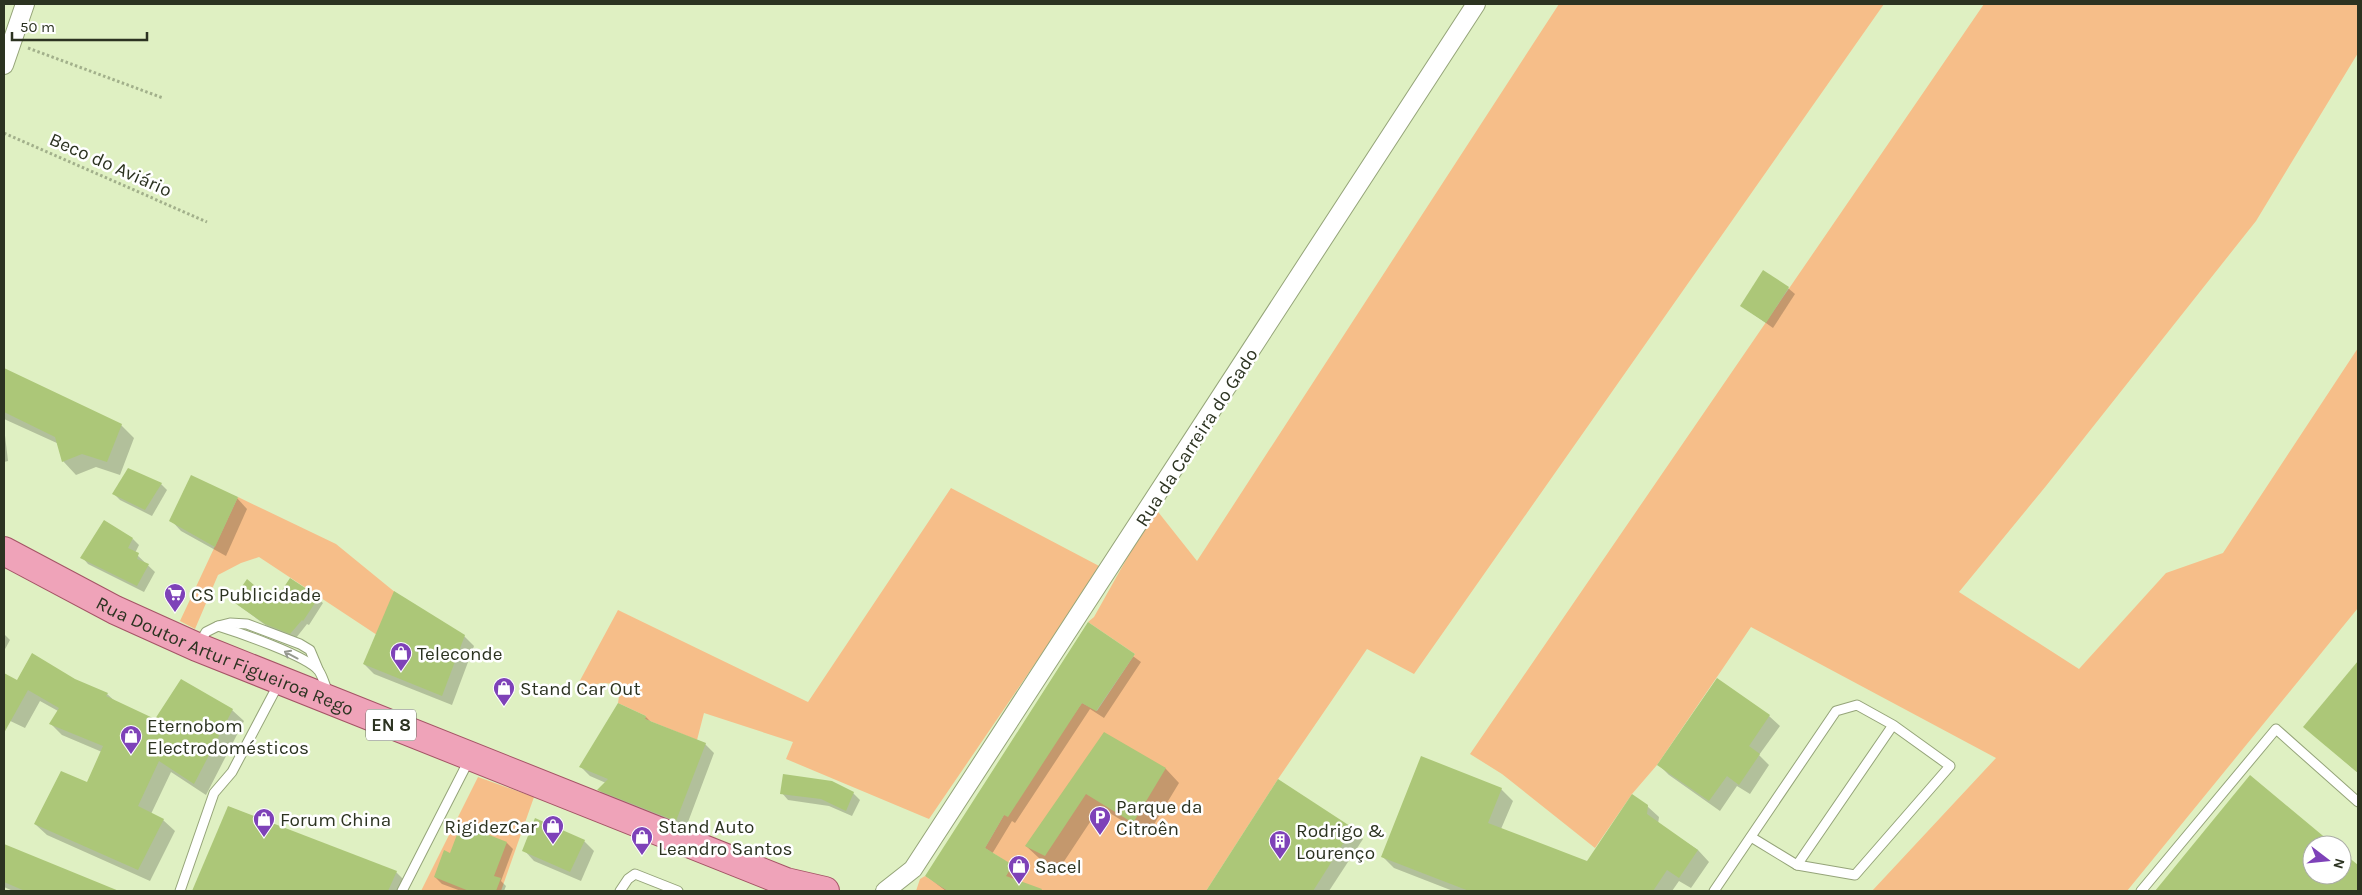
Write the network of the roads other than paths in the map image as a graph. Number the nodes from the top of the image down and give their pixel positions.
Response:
1 (26, 4) edge
2 (1476, 4) edge
3 (4, 65) edge
4 (4, 551) edge
5 (218, 626) junction
6 (197, 647) junction
7 (318, 669) junction
8 (280, 680) junction
9 (333, 702) junction
10 (1893, 725) junction
11 (470, 757) junction
12 (2358, 802) edge
13 (1751, 837) junction
14 (1796, 865) junction
15 (913, 870) junction
16 (792, 887) edge
17 (180, 891) edge
18 (402, 891) edge
19 (620, 891) edge
20 (678, 891) edge
21 (825, 891) edge
22 (884, 891) edge
23 (908, 891) edge
24 (1714, 891) edge
25 (2141, 891) edge

1 - 3 street
2 - 15 street, Rua da Carreira do Gado
4 - 6 main road, Rua Doutor Artur Figueiroa Rego / EN 8
5 - 6 lane
7 -> 5 lane
5 - 7 lane
6 - 8 main road, Rua Doutor Artur Figueiroa Rego / EN 8
7 - 9 lane
8 - 9 main road, Rua Doutor Artur Figueiroa Rego / EN 8
8 - 17 lane
9 - 11 main road, Rua Doutor Artur Figueiroa Rego / EN 8
10 - 13 lane
10 - 14 lane
10 - 14 lane
11 - 16 main road, Rua Doutor Artur Figueiroa Rego / EN 8
11 - 18 lane
12 - 25 lane
13 - 14 lane
13 - 24 lane
15 - 22 street
15 - 23 street
16 - 21 main road, Rua Doutor Artur Figueiroa Rego / EN 8
19 - 20 lane

